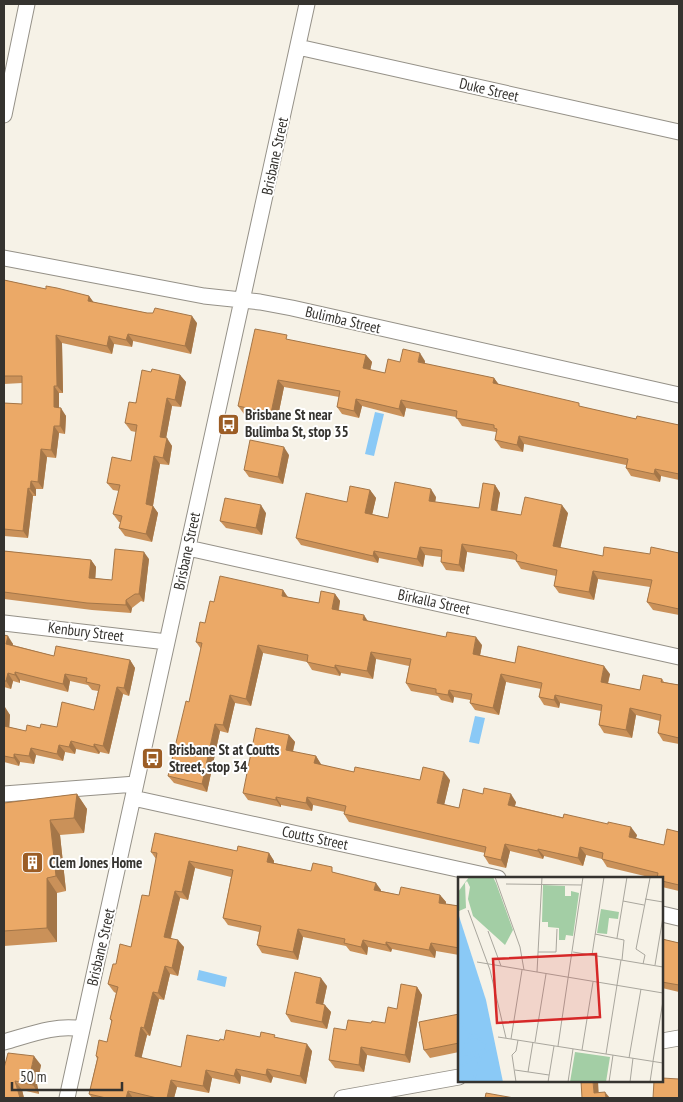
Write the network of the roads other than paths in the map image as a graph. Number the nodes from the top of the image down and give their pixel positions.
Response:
1 (27, 4) edge
2 (307, 4) edge
3 (298, 47) junction
4 (10, 51) edge
5 (4, 115) edge
6 (679, 132) edge
7 (4, 258) edge
8 (242, 301) junction
9 (679, 395) edge
10 (188, 548) junction
11 (4, 623) edge
12 (167, 642) junction
13 (679, 657) edge
14 (134, 791) junction
15 (4, 794) edge
16 (494, 877) edge
17 (663, 914) edge
18 (679, 918) edge
19 (82, 1029) junction
20 (679, 1038) edge
21 (663, 1041) edge
22 (4, 1042) edge
23 (458, 1077) edge
24 (67, 1098) edge
25 (342, 1098) edge

1 - 4 street
2 - 3 street, Brisbane Street
3 - 6 street, Duke Street
3 - 8 street, Brisbane Street
4 - 5 street
7 - 8 street, Bulimba Street
8 - 9 street, Bulimba Street
8 - 10 street, Brisbane Street
10 - 12 street, Brisbane Street
10 - 13 street, Birkalla Street
11 - 12 street, Kenbury Street
12 - 14 street, Brisbane Street
14 - 15 street, Coutts Street
14 - 16 street, Coutts Street
14 - 19 street, Brisbane Street
17 - 18 street
19 - 22 street
19 - 24 street, Brisbane Street
20 - 21 street
23 - 25 street

